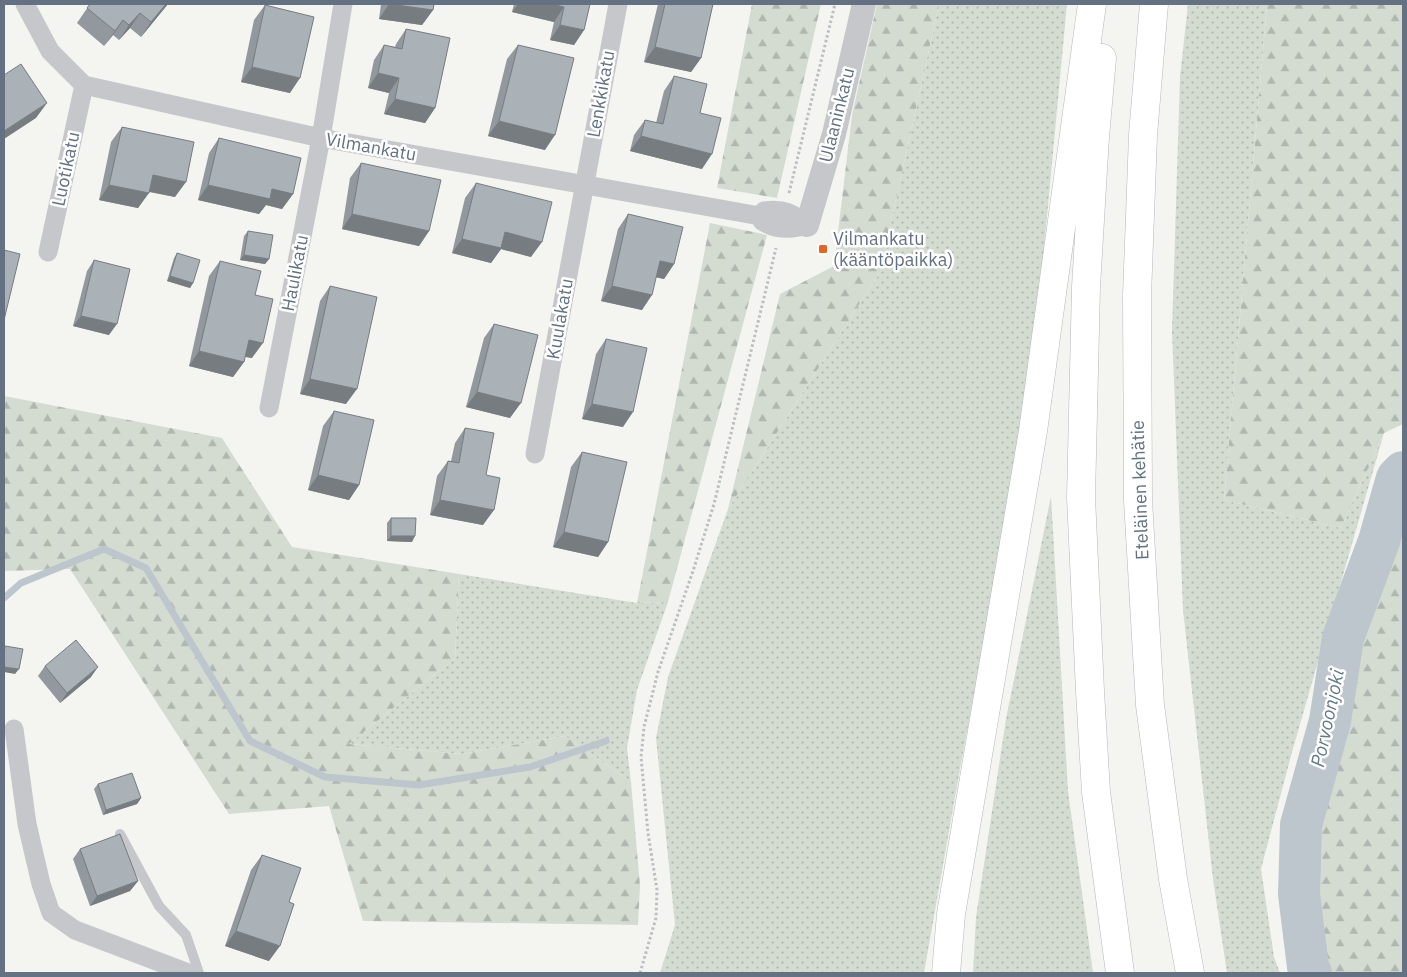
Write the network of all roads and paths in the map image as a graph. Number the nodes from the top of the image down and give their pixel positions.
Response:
1 (25, 4) edge
2 (343, 4) edge
3 (618, 4) edge
4 (835, 4) edge
5 (864, 4) edge
6 (1092, 4) edge
7 (1107, 4) edge
8 (1154, 4) edge
9 (84, 85) junction
10 (321, 138) junction
11 (585, 185) junction
12 (785, 210) junction
13 (760, 216) junction
14 (807, 225) junction
15 (780, 228) junction
16 (48, 252) dead end
17 (269, 408) dead end
18 (535, 454) dead end
19 (14, 729) dead end
20 (120, 834) edge
21 (1173, 879) junction
22 (188, 973) edge
23 (199, 973) edge
24 (640, 973) edge
25 (946, 973) edge
26 (1120, 973) edge
27 (1190, 973) edge
28 (1196, 973) edge

1 - 9 street
2 - 10 street
3 - 11 street, Lenkkikatu
4 - 12 path
5 - 14 street, Ulaaninkatu
6 - 25 highway
7 - 26 highway
8 - 21 highway, Eteläinen kehätie
9 - 10 street, Vilmankatu
9 - 16 street, Luotikatu
10 - 11 street, Vilmankatu
10 - 17 street, Haulikatu
11 - 13 street, Vilmankatu
11 - 18 street, Kuulakatu
12 - 13 street, Vilmankatu
12 - 14 street
13 - 15 street, Vilmankatu
14 - 15 street
15 - 24 path
19 - 22 street
20 - 23 lane
21 - 27 highway, Eteläinen kehätie
21 - 28 highway

